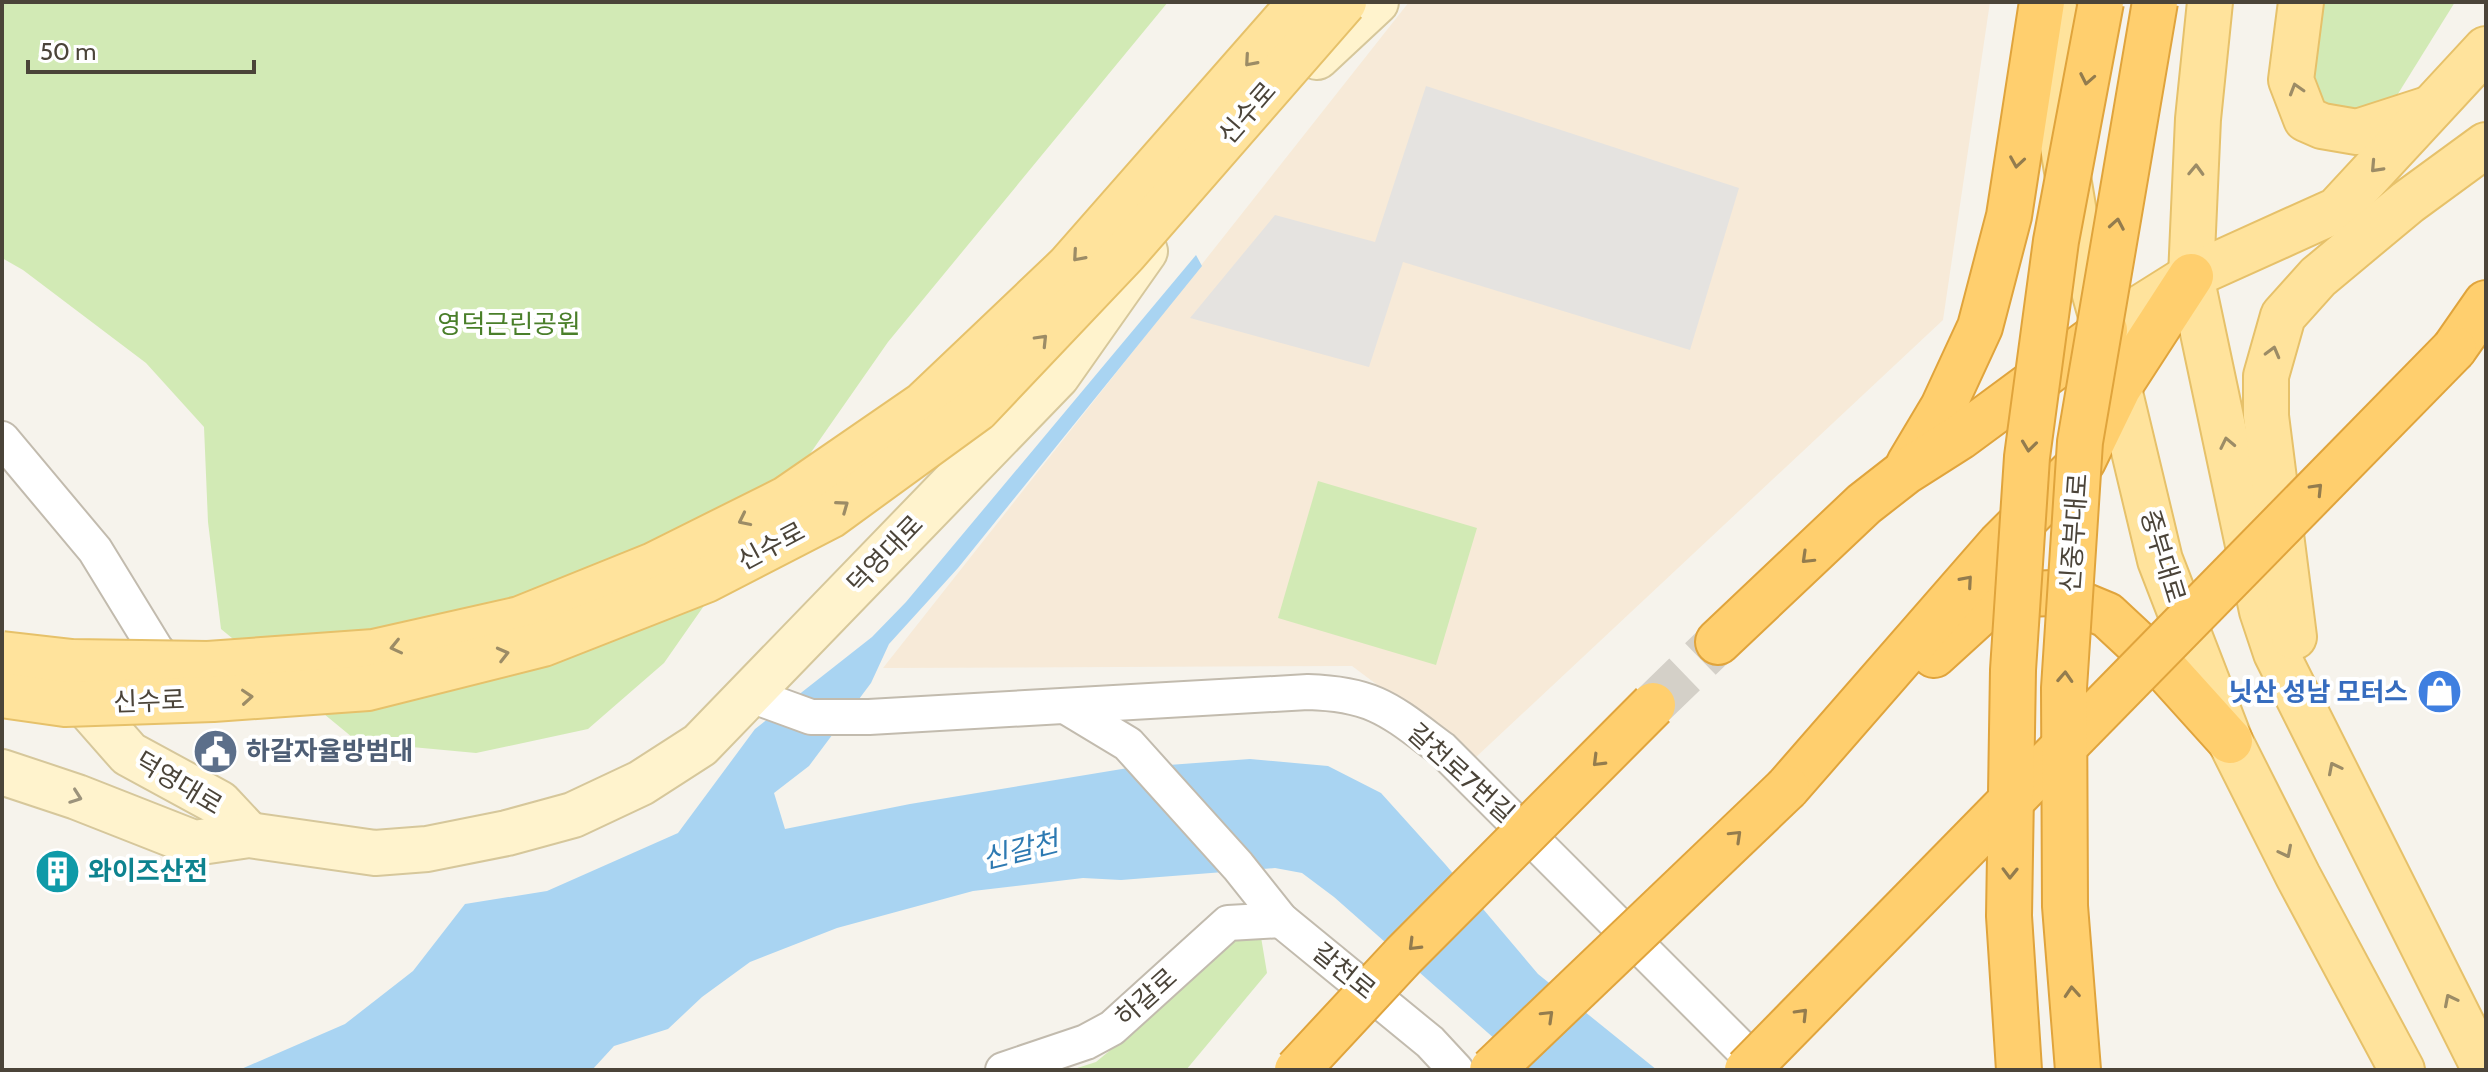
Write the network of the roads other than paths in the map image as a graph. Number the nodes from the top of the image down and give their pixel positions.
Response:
1 (1301, 2) edge
2 (1344, 2) edge
3 (1376, 2) edge
4 (2042, 2) edge
5 (2055, 2) edge
6 (2101, 2) edge
7 (2155, 2) edge
8 (2202, 2) edge
9 (2210, 2) edge
10 (2301, 2) edge
11 (2486, 49) edge
12 (2203, 56) junction
13 (2431, 108) junction
14 (2486, 145) edge
15 (2191, 276) junction
16 (2486, 303) edge
17 (2105, 330) junction
18 (2470, 338) edge
19 (2119, 387) junction
20 (2, 439) edge
21 (1905, 472) junction
22 (2, 638) edge
23 (1718, 642) tunnel mouth
24 (2, 654) edge
25 (748, 694) junction
26 (2, 695) edge
27 (1653, 705) tunnel mouth
28 (1065, 706) junction
29 (2303, 707) junction
30 (204, 710) dead end
31 (2230, 741) junction
32 (2, 772) edge
33 (1787, 788) junction
34 (249, 835) junction
35 (1281, 920) junction
36 (1003, 1070) edge
37 (1297, 1070) edge
38 (1456, 1070) edge
39 (1492, 1070) edge
40 (1747, 1070) edge
41 (1763, 1070) edge
42 (2019, 1070) edge
43 (2078, 1070) edge
44 (2402, 1070) edge
45 (2485, 1070) edge

1 -> 24 main road, 신수로, bridge
26 -> 2 main road, 신수로, bridge
3 - 25 street, 덕영대로
4 -> 21 highway
5 - 17 main road, 중부대로
6 -> 42 highway, 신중부대로, bridge
43 -> 7 highway, 신중부대로, bridge
8 - 12 main road
9 - 12 main road
13 -> 10 main road
11 - 13 main road
15 -> 12 main road
13 -> 15 main road
29 -> 14 main road
15 - 17 main road
15 - 19 highway
29 -> 15 main road
16 - 18 highway
17 - 19 main road, 중부대로
17 - 21 highway
40 -> 18 highway, bridge
19 - 31 main road, 중부대로
33 -> 19 highway
20 - 30 street
21 -> 23 highway
22 - 34 street, 덕영대로
25 - 28 street
25 - 34 street, 덕영대로
27 -> 37 highway, bridge
28 - 35 street, 갈천로
28 - 41 street, 갈천로7번길
45 -> 29 main road
31 - 33 highway
31 -> 44 main road, 중부대로
32 -> 34 street, 덕영대로
39 -> 33 highway, bridge
35 - 36 street, 하갈로
35 - 38 street, 갈천로

